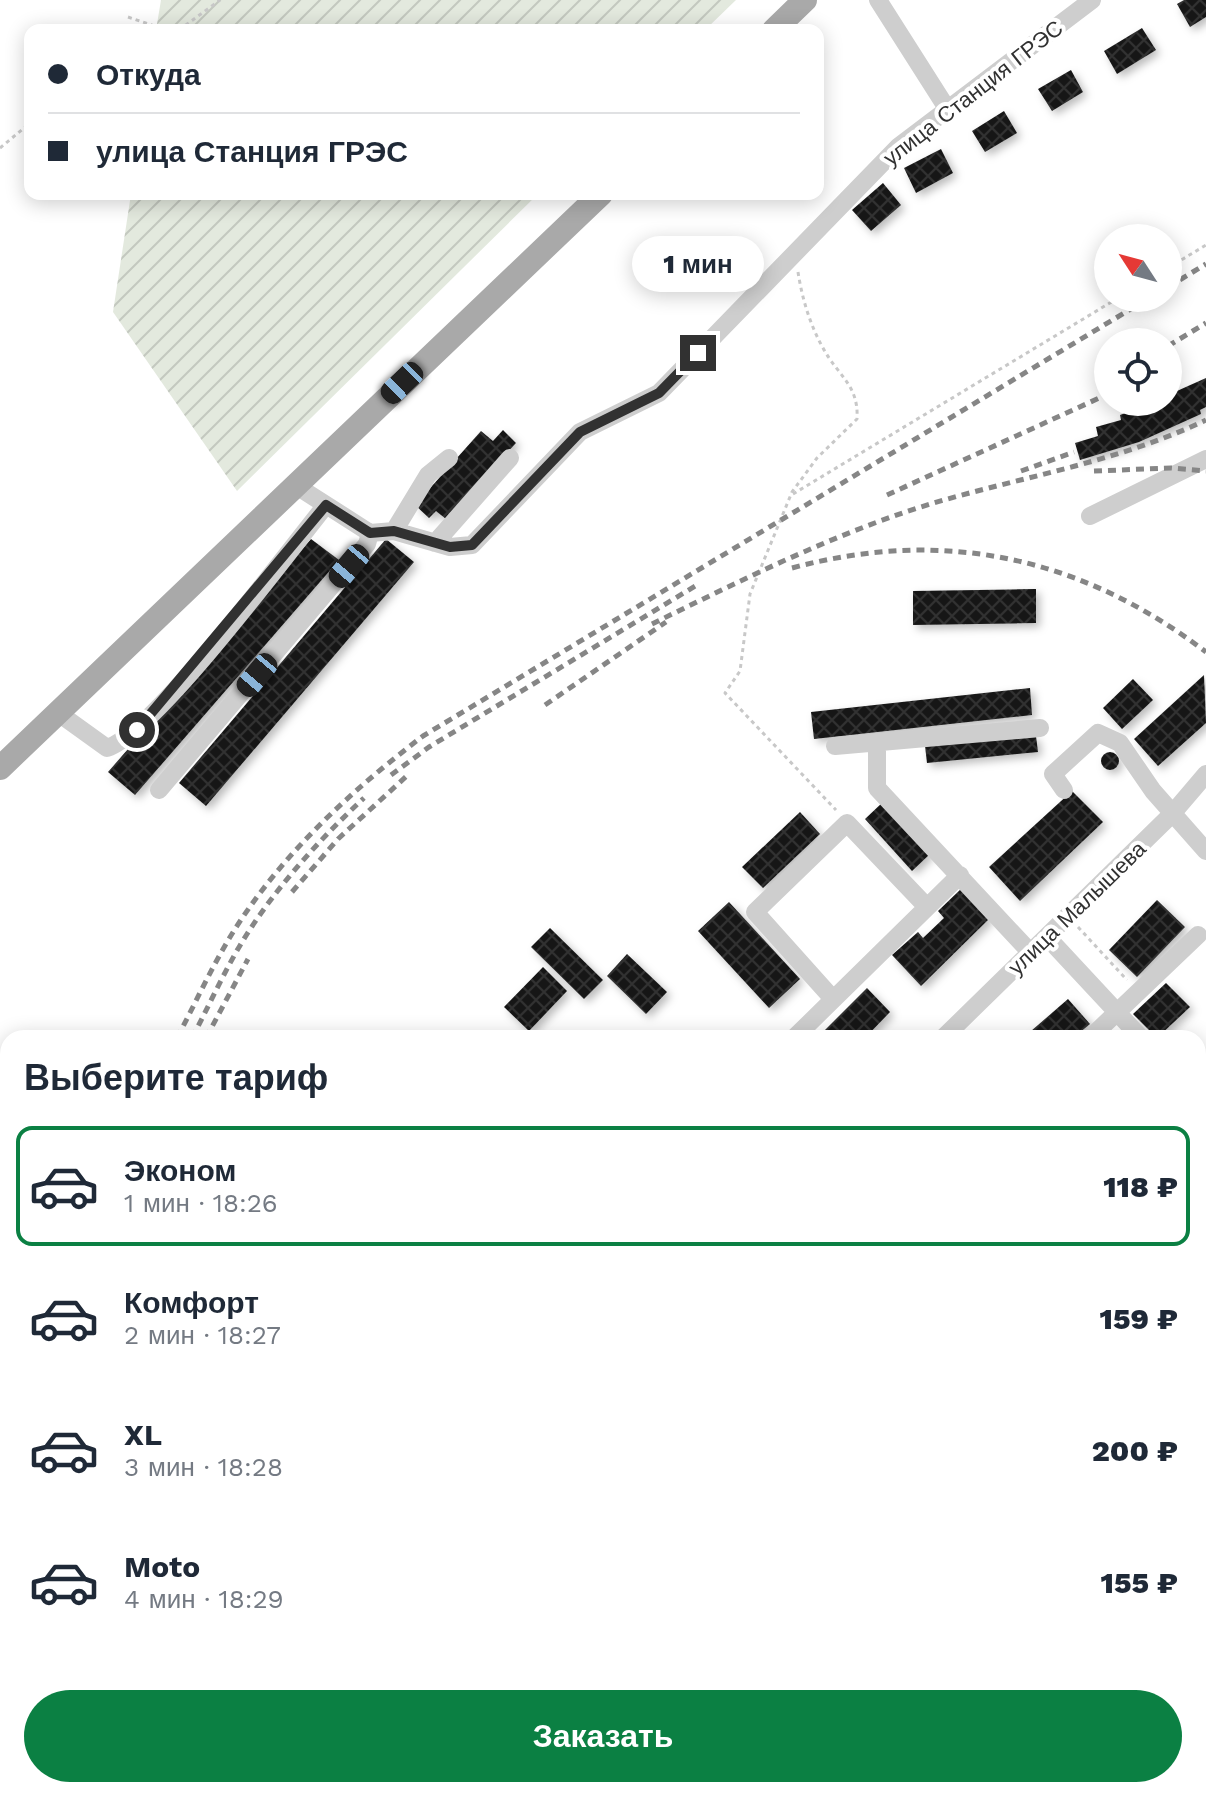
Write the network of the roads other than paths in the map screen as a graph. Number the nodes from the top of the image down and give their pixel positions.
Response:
1 (805, 0) edge
2 (878, 0) edge
3 (1092, 0) edge
4 (780, 24) edge
5 (948, 110) junction
6 (595, 200) edge
7 (449, 458) dead end
8 (510, 458) dead end
9 (1206, 459) edge
10 (295, 485) junction
11 (326, 505) junction
12 (1090, 516) dead end
13 (394, 531) junction
14 (370, 533) junction
15 (435, 543) junction
16 (57, 712) junction
17 (1040, 728) dead end
18 (877, 745) junction
19 (835, 746) dead end
20 (0, 768) edge
21 (1206, 774) edge
22 (159, 790) dead end
23 (1064, 790) dead end
24 (1172, 814) junction
25 (1206, 851) edge
26 (960, 875) junction
27 (926, 906) junction
28 (1198, 935) dead end
29 (1047, 937) junction
30 (1031, 953) junction
31 (833, 999) junction
32 (1124, 1008) junction
33 (802, 1030) edge
34 (951, 1030) edge
35 (1099, 1030) edge
36 (1136, 1030) edge

1 - 4 main road
2 - 5 street
3 - 5 street, улица Станция ГРЭС
5 - 15 street, улица Станция ГРЭС
6 - 10 main road
7 - 13 street
8 - 15 street
9 - 12 street
10 - 11 street
10 - 16 main road
11 - 14 street
11 - 16 street
13 - 14 street
13 - 15 street
14 - 22 street
16 - 20 main road
17 - 18 street
18 - 19 street
18 - 26 street
21 - 24 street, улица Малышева
23 - 24 street
24 - 25 street
24 - 29 street, улица Малышева
26 - 27 street
26 - 30 street
27 - 31 street
27 - 31 street
28 - 32 street
29 - 30 street, улица Малышева
29 - 32 street
30 - 34 street, улица Малышева
31 - 33 street
32 - 35 street
32 - 36 street

